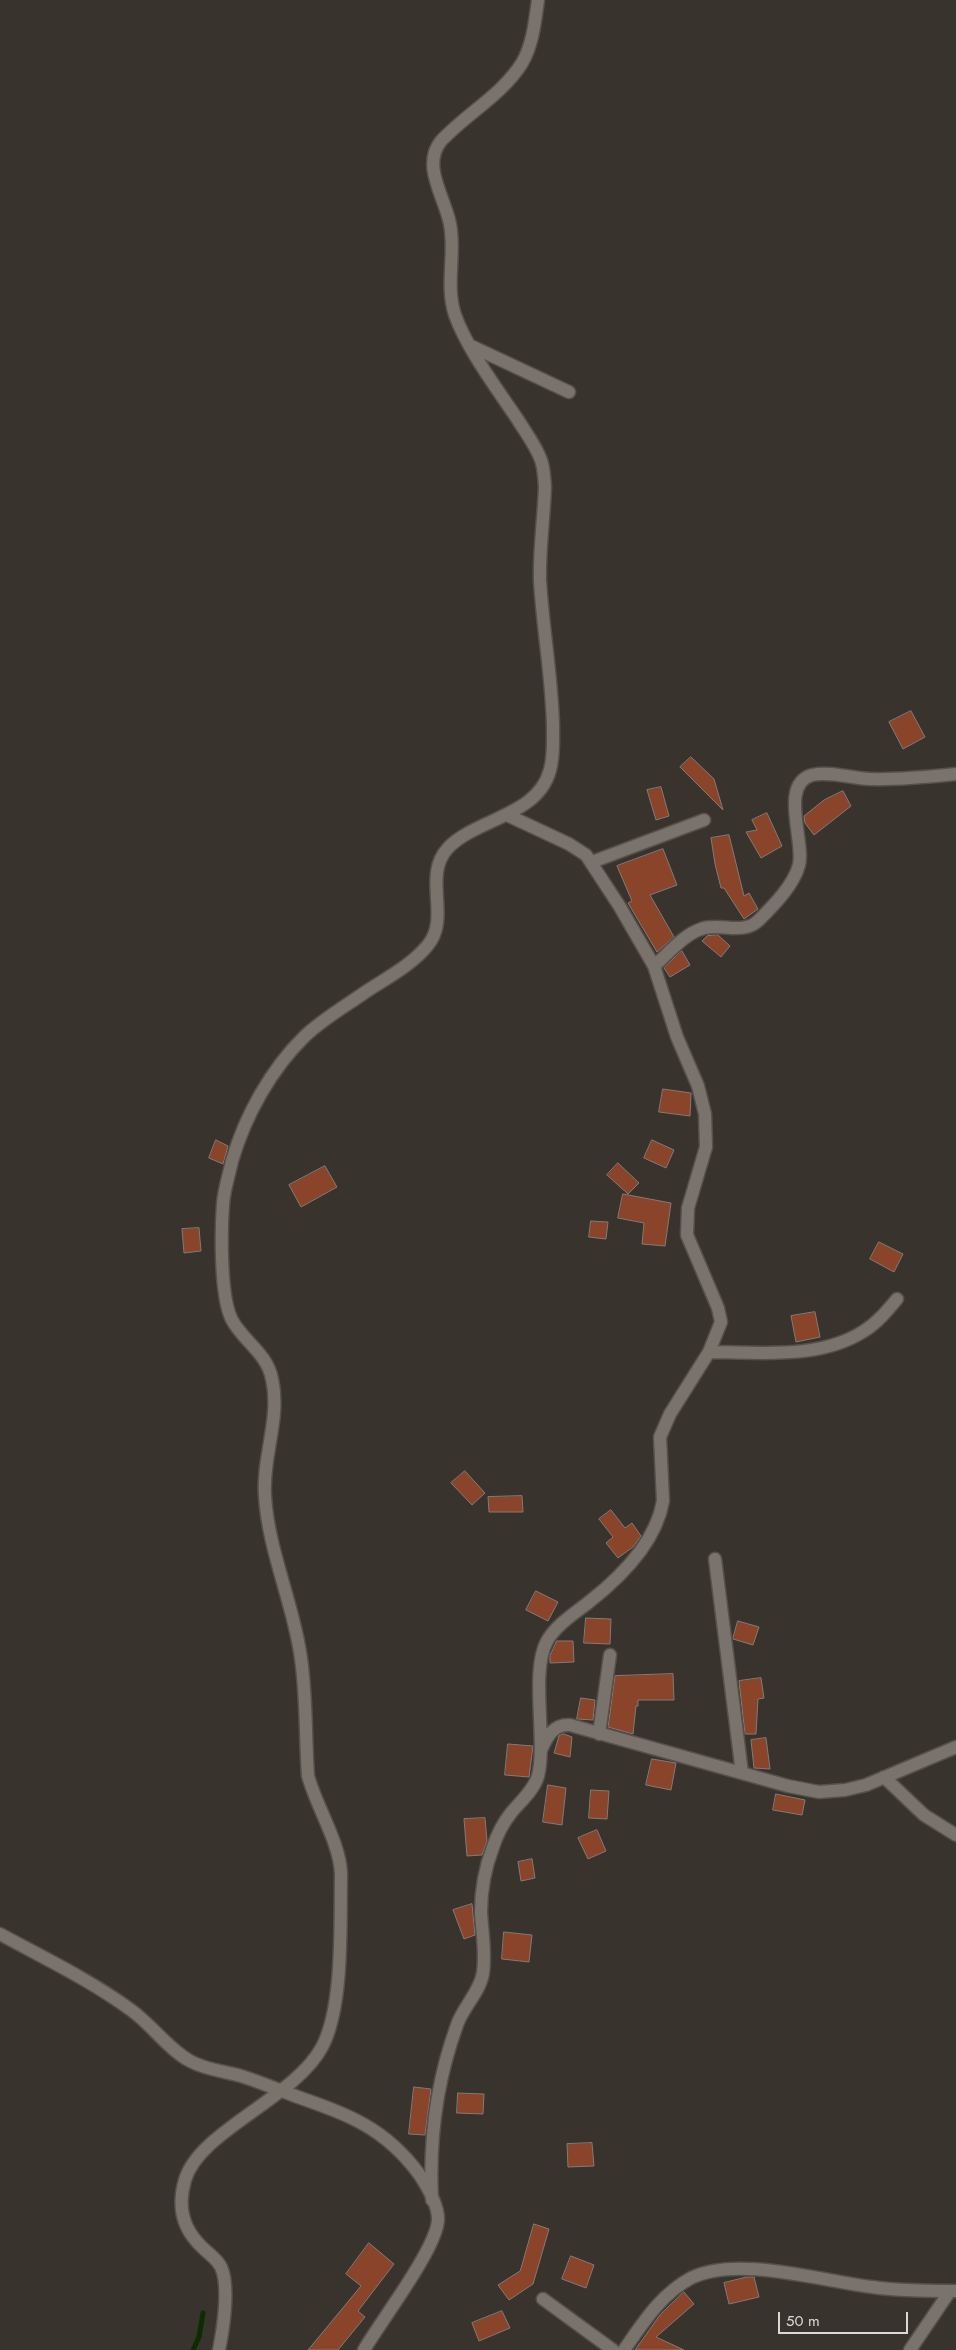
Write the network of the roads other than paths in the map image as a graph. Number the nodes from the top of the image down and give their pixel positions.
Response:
1 (538, 0) edge
2 (471, 346) junction
3 (569, 392) dead end
4 (956, 774) edge
5 (507, 815) junction
6 (704, 820) dead end
7 (592, 862) junction
8 (654, 966) junction
9 (897, 1299) dead end
10 (709, 1352) junction
11 (715, 1559) dead end
12 (610, 1654) dead end
13 (599, 1734) junction
14 (956, 1747) edge
15 (540, 1752) junction
16 (742, 1773) junction
17 (884, 1777) junction
18 (956, 1835) edge
19 (0, 1934) edge
20 (281, 2091) junction
21 (432, 2200) junction
22 (953, 2291) edge
23 (544, 2300) dead end
24 (219, 2350) edge
25 (364, 2350) edge
26 (613, 2350) edge
27 (624, 2350) edge
28 (910, 2350) edge

1 - 2 street
2 - 3 street
2 - 5 street
4 - 8 street
5 - 7 street
5 - 20 street
6 - 7 street
7 - 8 street
8 - 10 street
9 - 10 street
10 - 15 street
11 - 16 street
12 - 13 street
13 - 15 street
13 - 16 street
14 - 17 street
15 - 21 street
16 - 17 street
17 - 18 street
19 - 20 street
20 - 21 street
20 - 24 street
21 - 25 street
22 - 27 street
22 - 28 street
23 - 26 street

